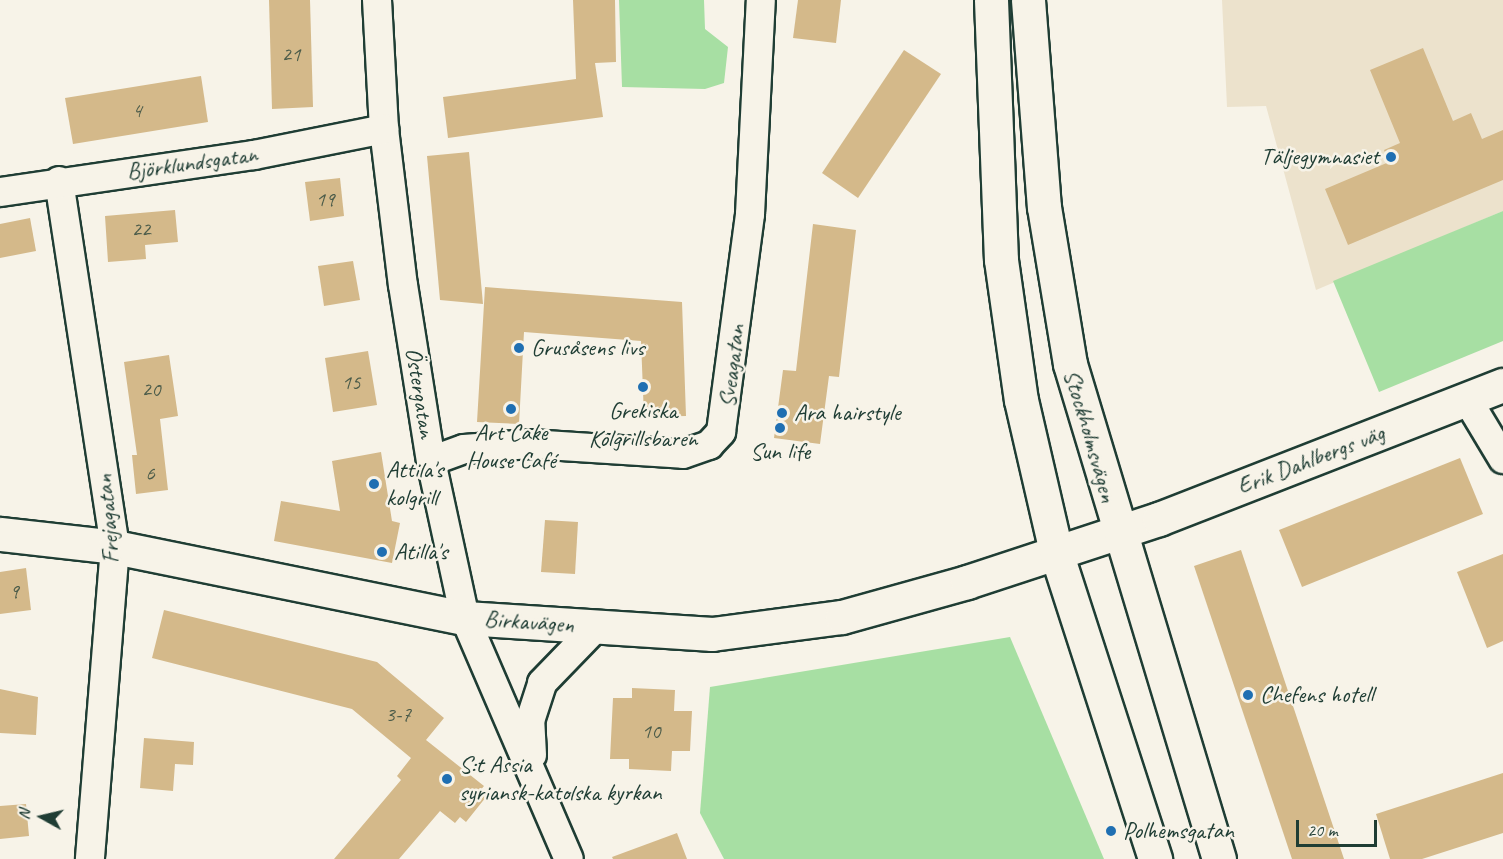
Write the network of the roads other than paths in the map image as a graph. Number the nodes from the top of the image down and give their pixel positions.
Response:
1 (377, 0) edge
2 (760, 0) edge
3 (991, 0) edge
4 (1028, 0) edge
5 (384, 129) junction
6 (59, 181) junction
7 (0, 192) edge
8 (1503, 385) edge
9 (1467, 399) junction
10 (1503, 459) edge
11 (431, 461) junction
12 (1118, 532) junction
13 (0, 534) edge
14 (115, 547) junction
15 (1056, 552) junction
16 (465, 618) junction
17 (597, 626) junction
18 (532, 769) junction
19 (90, 859) edge
20 (569, 859) edge
21 (1155, 859) edge
22 (1219, 859) edge

1 - 5 street, Östergatan
2 - 11 street, Sveagatan
3 - 15 main road
4 - 12 main road, Stockholmsvägen
5 - 6 street, Björklundsgatan
5 - 11 street, Östergatan
6 - 7 street, Björklundsgatan
6 - 14 street, Frejagatan
8 - 9 main road, Erik Dahlbergs väg
9 - 10 street
9 - 12 main road, Erik Dahlbergs väg
11 - 16 street, Östergatan
12 - 15 main road, Erik Dahlbergs väg
12 - 22 main road, Stockholmsvägen
13 - 14 main road, Birkavägen
14 - 16 main road, Birkavägen
14 - 19 street, Frejagatan
15 - 17 main road, Birkavägen
15 - 21 main road
16 - 17 main road, Birkavägen
16 - 18 street, Östergatan
17 - 18 street, Östergatan
18 - 20 street, Östergatan

